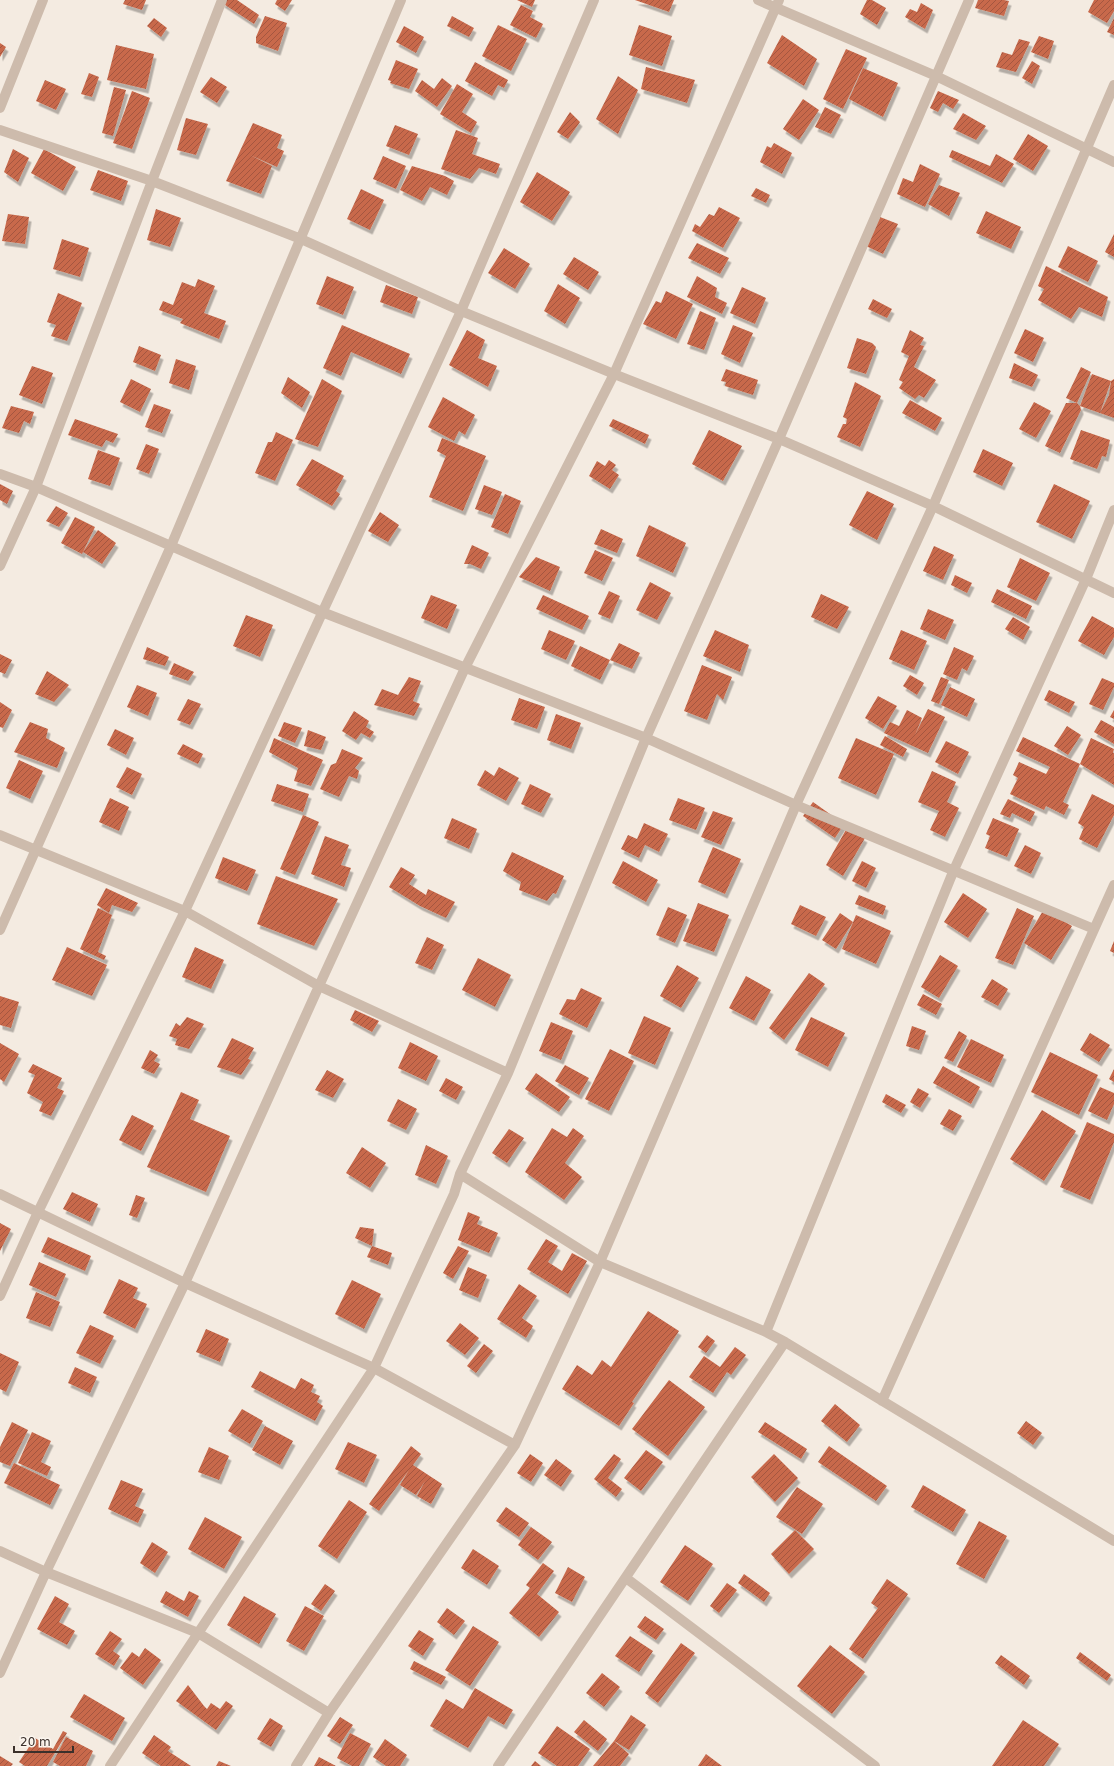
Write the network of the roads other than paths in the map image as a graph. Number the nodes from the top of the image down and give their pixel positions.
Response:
1 (43, 0) edge
2 (222, 0) edge
3 (401, 0) edge
4 (594, 0) edge
5 (758, 0) edge
6 (969, 0) edge
7 (777, 4) edge
8 (936, 76) junction
9 (1114, 85) edge
10 (0, 108) edge
11 (0, 130) edge
12 (1085, 149) junction
13 (1114, 162) edge
14 (152, 181) junction
15 (301, 238) junction
16 (461, 311) junction
17 (614, 374) junction
18 (779, 439) junction
19 (0, 474) edge
20 (36, 487) junction
21 (933, 506) junction
22 (1114, 510) edge
23 (171, 546) junction
24 (0, 566) edge
25 (1086, 579) junction
26 (1114, 592) edge
27 (322, 612) junction
28 (465, 668) junction
29 (646, 738) junction
30 (796, 805) junction
31 (0, 835) edge
32 (36, 850) junction
33 (953, 872) junction
34 (1114, 885) edge
35 (185, 911) junction
36 (1094, 929) junction
37 (0, 930) edge
38 (319, 986) junction
39 (508, 1073) junction
40 (460, 1174) junction
41 (0, 1194) edge
42 (38, 1212) junction
43 (600, 1262) junction
44 (185, 1284) junction
45 (0, 1296) edge
46 (766, 1332) junction
47 (785, 1342) junction
48 (374, 1368) junction
49 (882, 1401) junction
50 (516, 1445) junction
51 (1114, 1541) edge
52 (0, 1550) edge
53 (46, 1572) junction
54 (626, 1578) junction
55 (198, 1633) junction
56 (0, 1673) edge
57 (329, 1713) junction
58 (110, 1766) edge
59 (296, 1766) edge
60 (498, 1766) edge
61 (875, 1766) edge

1 - 10 street
2 - 14 street
3 - 15 street
4 - 16 street
5 - 7 street
6 - 8 street
7 - 8 street
7 - 17 street
8 - 12 street
8 - 18 street
9 - 12 street
11 - 14 street
12 - 13 street
12 - 21 street
14 - 15 street
14 - 20 street
15 - 16 street
15 - 23 street
16 - 17 street
16 - 27 street
17 - 18 street
17 - 28 street
18 - 21 street
18 - 29 street
19 - 20 street
20 - 23 street
20 - 24 street
21 - 25 street
21 - 30 street
22 - 25 street
23 - 27 street
23 - 32 street
25 - 26 street
25 - 33 street
27 - 28 street
27 - 35 street
28 - 29 street
28 - 38 street
29 - 30 street
29 - 39 street
30 - 33 street
30 - 43 street
31 - 32 street
32 - 35 street
32 - 37 street
33 - 36 street
33 - 46 street
34 - 36 street
35 - 38 street
35 - 42 street
36 - 49 street
38 - 39 street
38 - 44 street
39 - 40 street
40 - 43 street
40 - 48 street
41 - 42 street
42 - 44 street
42 - 45 street
43 - 46 street
43 - 50 street
44 - 48 street
44 - 53 street
46 - 47 street
47 - 49 street
47 - 54 street
48 - 50 street
48 - 55 street
49 - 51 street
50 - 57 street
52 - 53 street
53 - 55 street
53 - 56 street
54 - 60 street
54 - 61 street
55 - 57 street
55 - 58 street
57 - 59 street

